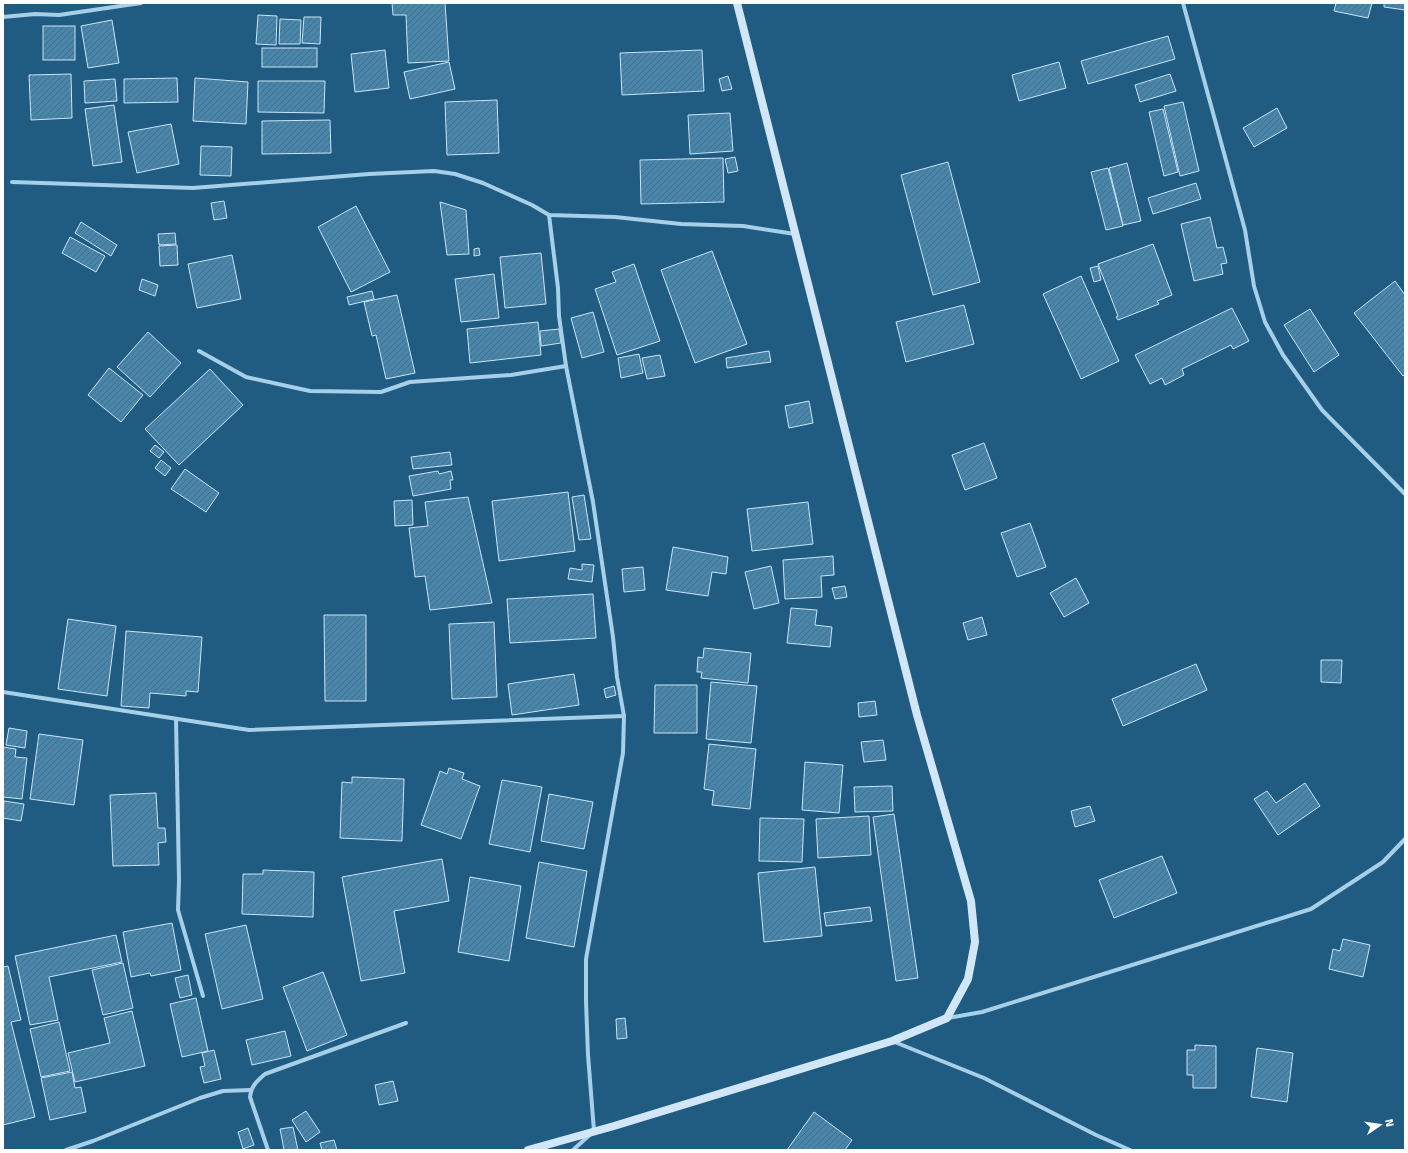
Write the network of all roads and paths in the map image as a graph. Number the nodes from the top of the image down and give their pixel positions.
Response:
1 (141, 3) edge
2 (737, 3) edge
3 (1183, 3) edge
4 (3, 17) edge
5 (12, 182) dead end
6 (549, 215) junction
7 (795, 234) junction
8 (199, 351) dead end
9 (566, 366) junction
10 (1405, 494) edge
11 (3, 692) edge
12 (624, 716) junction
13 (176, 719) junction
14 (1405, 839) edge
15 (202, 996) dead end
16 (947, 1018) junction
17 (406, 1023) dead end
18 (892, 1041) junction
19 (251, 1090) junction
20 (594, 1131) junction
21 (66, 1150) edge
22 (268, 1150) edge
23 (528, 1150) edge
24 (573, 1150) edge
25 (1130, 1150) edge

1 - 4 street
2 - 7 main road
3 - 10 street
5 - 6 street
6 - 7 street
6 - 9 street
7 - 16 main road
8 - 9 street
9 - 12 street
11 - 13 street
12 - 13 street
12 - 20 street
13 - 15 street
14 - 16 street
16 - 18 main road
17 - 19 street
18 - 20 main road
18 - 25 street
19 - 21 street
19 - 22 street
20 - 23 main road
20 - 24 street

